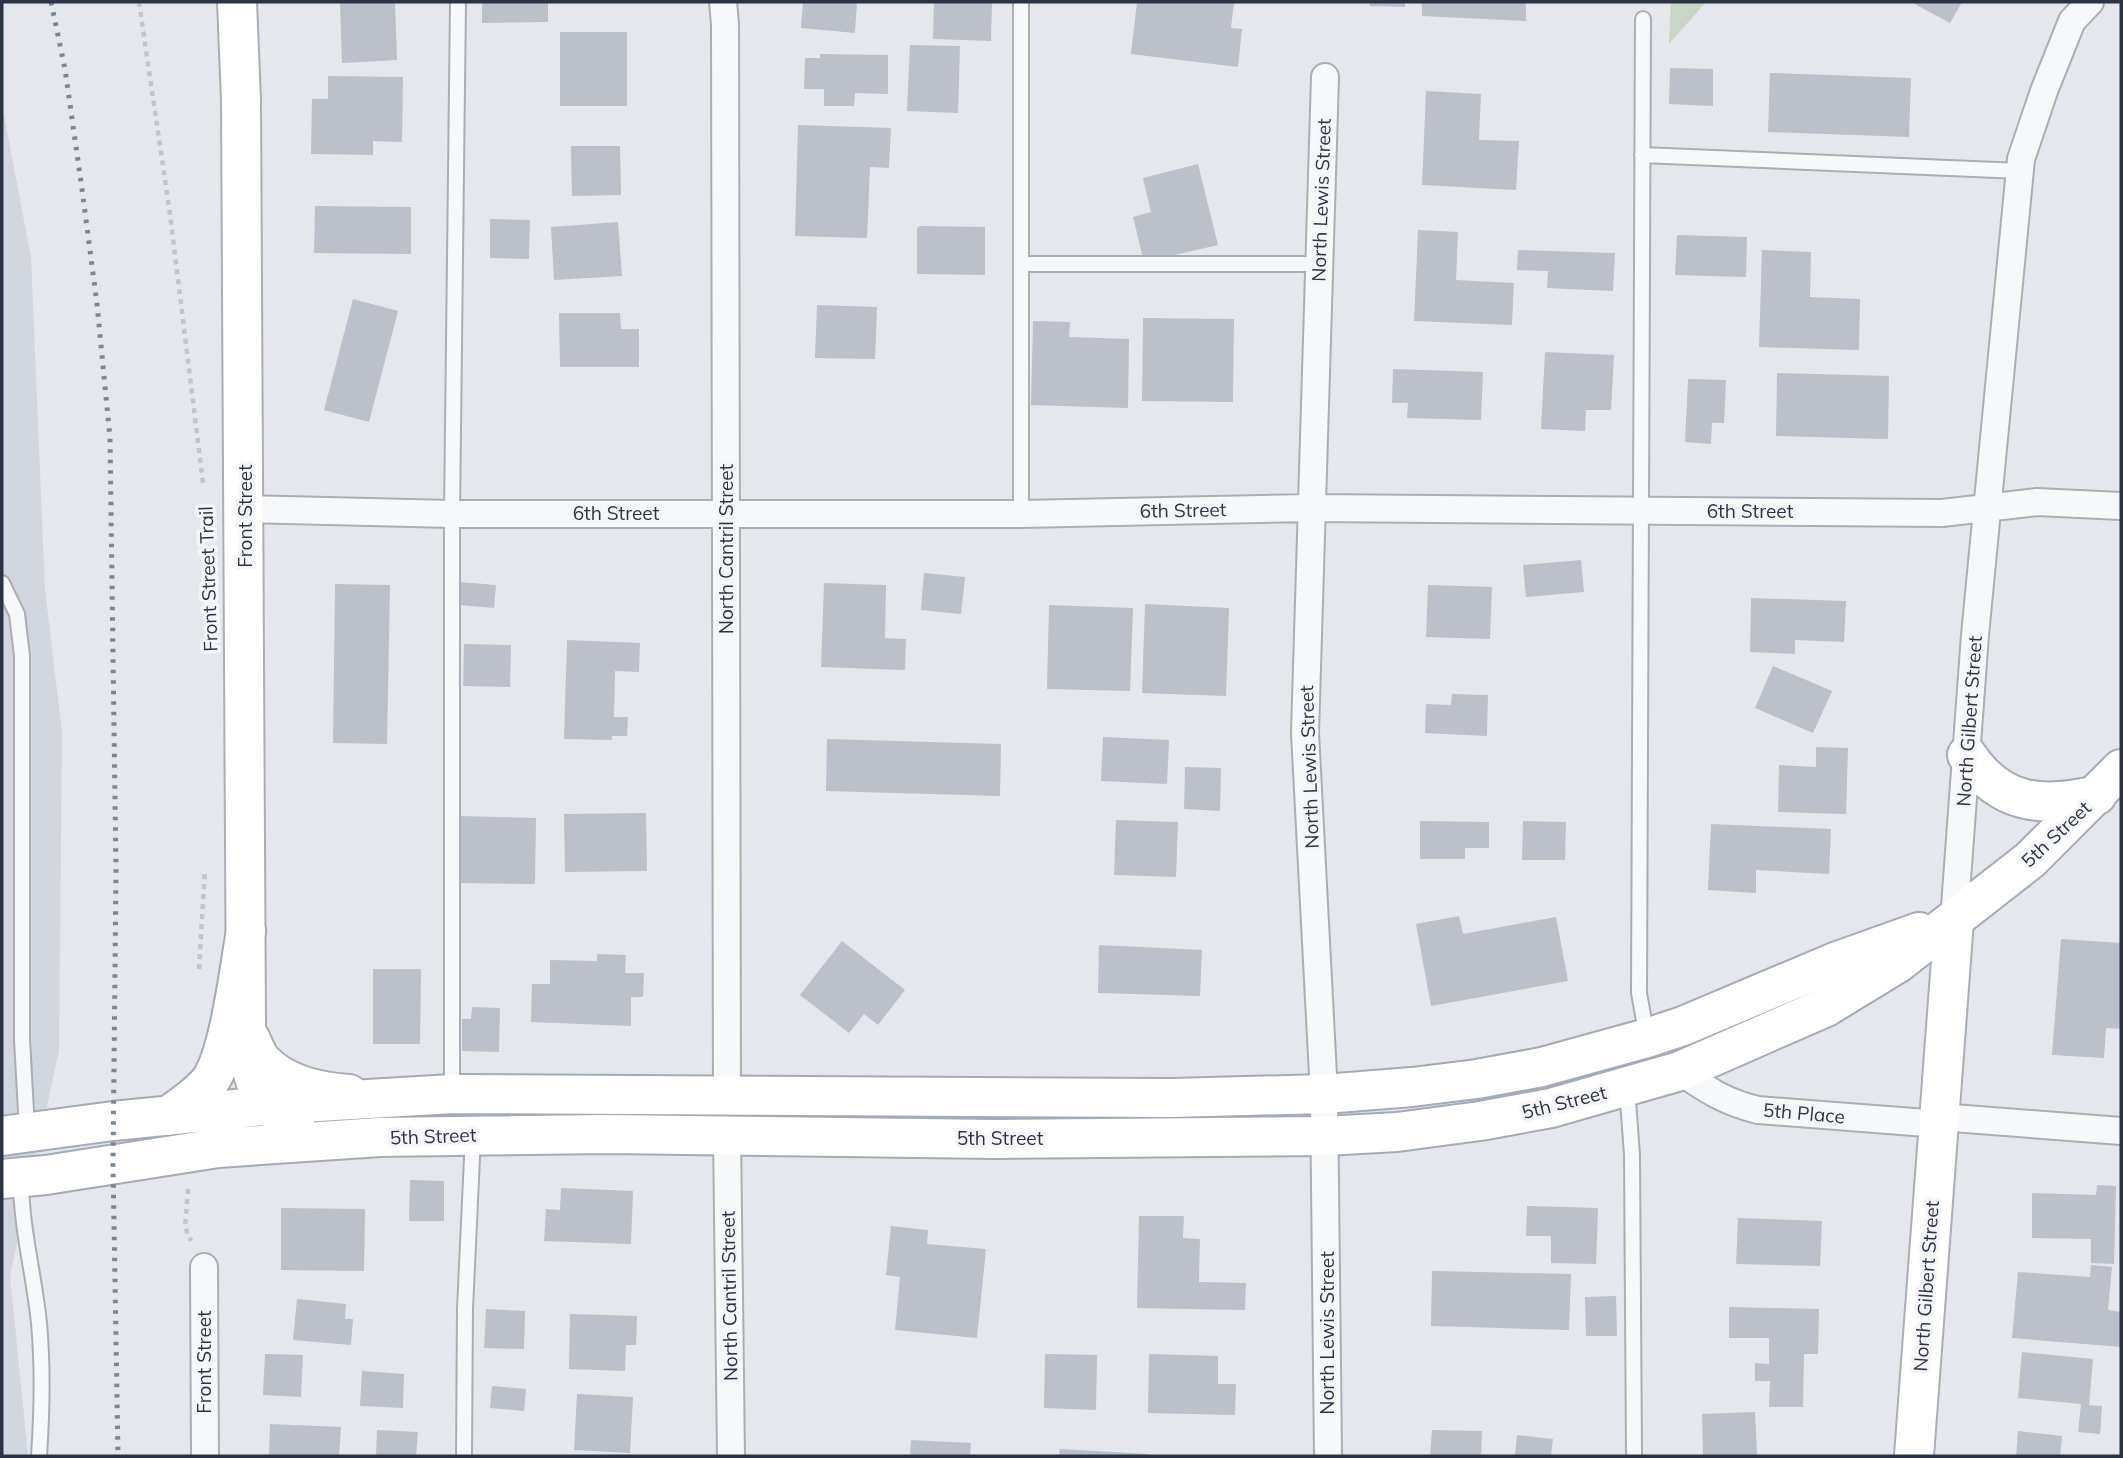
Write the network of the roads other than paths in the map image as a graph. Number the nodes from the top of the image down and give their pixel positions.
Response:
1 (237, 2) edge
2 (458, 2) edge
3 (723, 2) edge
4 (1021, 2) edge
5 (2090, 2) edge
6 (1643, 19) dead end
7 (1325, 77) dead end
8 (1642, 155) junction
9 (2020, 171) junction
10 (1021, 264) junction
11 (1319, 264) junction
12 (2121, 506) edge
13 (1312, 508) junction
14 (1987, 508) junction
15 (245, 509) junction
16 (1639, 511) junction
17 (726, 513) junction
18 (452, 514) junction
19 (1021, 514) junction
20 (2, 583) edge
21 (1967, 755) junction
22 (2109, 782) edge
23 (1954, 920) junction
24 (246, 931) junction
25 (246, 1030) junction
26 (1647, 1038) junction
27 (1680, 1071) junction
28 (1627, 1086) junction
29 (452, 1094) junction
30 (1324, 1094) junction
31 (727, 1096) junction
32 (407, 1097) junction
33 (268, 1105) junction
34 (168, 1116) junction
35 (1939, 1121) junction
36 (2121, 1131) edge
37 (15, 1134) edge
38 (473, 1135) junction
39 (727, 1135) junction
40 (1325, 1136) junction
41 (380, 1137) junction
42 (12, 1179) edge
43 (204, 1267) road end
44 (39, 1456) edge
45 (205, 1456) edge
46 (464, 1456) edge
47 (731, 1456) edge
48 (1328, 1456) edge
49 (1634, 1456) edge
50 (1914, 1456) edge

1 - 15 main road, Front Street
2 - 18 lane
3 - 17 street, North Cantril Street
4 - 10 lane
5 - 9 street, North Gilbert Street
6 - 8 lane
7 - 11 street, North Lewis Street
8 - 9 lane
8 - 16 lane
9 - 14 street, North Gilbert Street
10 - 11 lane
10 - 19 lane
11 - 13 street, North Lewis Street
12 - 14 street, 6th Street
13 - 16 street, 6th Street
13 - 19 street, 6th Street
13 - 30 street, North Lewis Street
14 - 16 street, 6th Street
14 - 21 street, North Gilbert Street
15 - 18 street, 6th Street
15 - 24 main road, Front Street
16 - 26 lane
17 - 18 street, 6th Street
17 - 19 street, 6th Street
17 - 31 street, North Cantril Street
18 - 29 lane
20 - 37 lane
21 - 22 main road
21 - 23 street, North Gilbert Street
22 - 23 main road, 5th Street
23 - 26 main road, 5th Street
23 - 27 main road, 5th Street
23 - 35 main road, North Gilbert Street
24 - 25 main road, Front Street
24 - 34 main road
25 - 32 main road, Front Street
25 - 33 main road, Front Street
26 - 30 main road, 5th Street
27 - 28 main road, 5th Street
27 - 35 street, 5th Place
28 - 40 main road, 5th Street
28 - 49 lane
29 - 31 main road, 5th Street
29 - 32 main road, 5th Street
30 - 31 main road, 5th Street
30 - 40 street, North Lewis Street
32 - 33 main road, 5th Street
33 - 34 main road, 5th Street
33 - 41 main road
34 - 37 main road, 5th Street
35 - 36 street, 5th Place
35 - 50 main road, North Gilbert Street
38 - 39 main road, 5th Street
38 - 41 main road, 5th Street
38 - 46 lane
39 - 40 main road, 5th Street
39 - 47 street, North Cantril Street
40 - 48 street, North Lewis Street
41 - 42 main road, 5th Street
42 - 44 lane
43 - 45 street, Front Street

